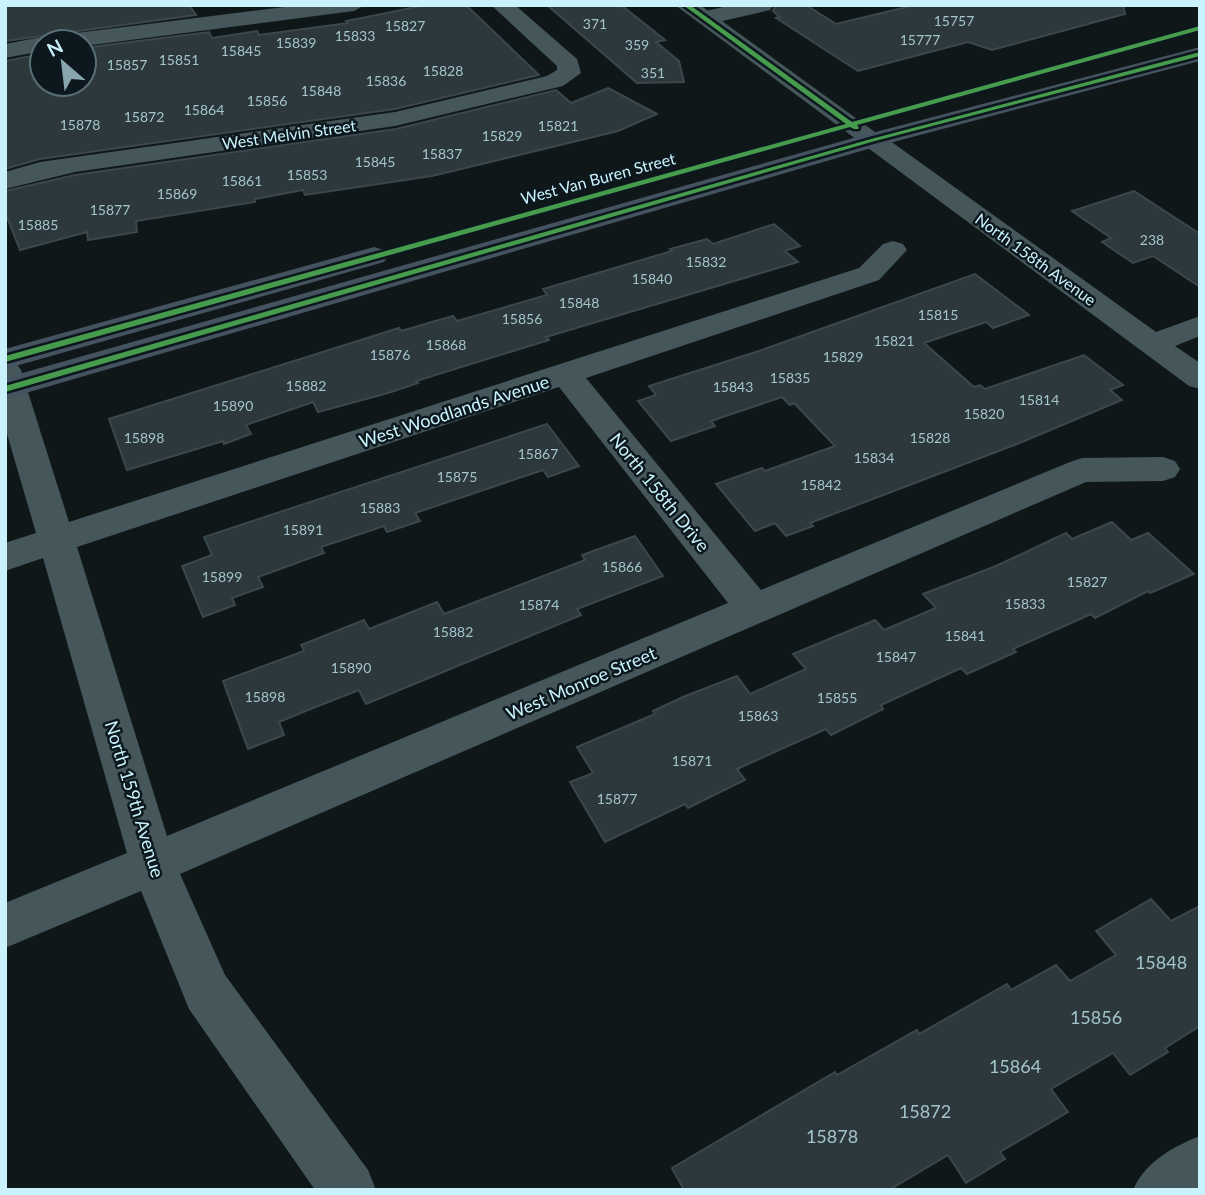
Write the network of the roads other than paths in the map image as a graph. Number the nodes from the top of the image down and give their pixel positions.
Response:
1 (354, 5) edge
2 (502, 5) edge
3 (762, 5) edge
4 (695, 12) edge
5 (240, 13) edge
6 (1200, 28) edge
7 (98, 36) edge
8 (28, 47) edge
9 (5, 51) edge
10 (1200, 54) edge
11 (862, 132) junction
12 (5, 181) edge
13 (892, 250) dead end
14 (1200, 325) edge
15 (1152, 344) junction
16 (566, 374) junction
17 (7, 376) edge
18 (1200, 379) edge
19 (1163, 469) dead end
20 (56, 541) junction
21 (5, 557) edge
22 (754, 609) junction
23 (153, 864) junction
24 (5, 926) edge
25 (1200, 1163) edge
26 (348, 1190) edge
27 (1161, 1190) edge

1 - 5 street
2 - 12 street, West Melvin Street
3 - 4 street
4 - 11 street, North 158th Avenue
5 - 7 street
6 - 11 main road, West Van Buren Street
8 - 9 street
10 - 11 main road, West Van Buren Street
11 - 15 street, North 158th Avenue
11 - 17 main road, West Van Buren Street
13 - 16 street, West Woodlands Avenue
14 - 15 street
15 - 18 street, North 158th Avenue
16 - 20 street, West Woodlands Avenue
16 - 22 street, North 158th Drive
17 - 20 street, North 159th Avenue
19 - 22 street, West Monroe Street
20 - 21 street, West Woodlands Avenue
20 - 23 street, North 159th Avenue
22 - 23 street, West Monroe Street
23 - 24 street, West Monroe Street
23 - 26 street, North 159th Avenue
25 - 27 street

